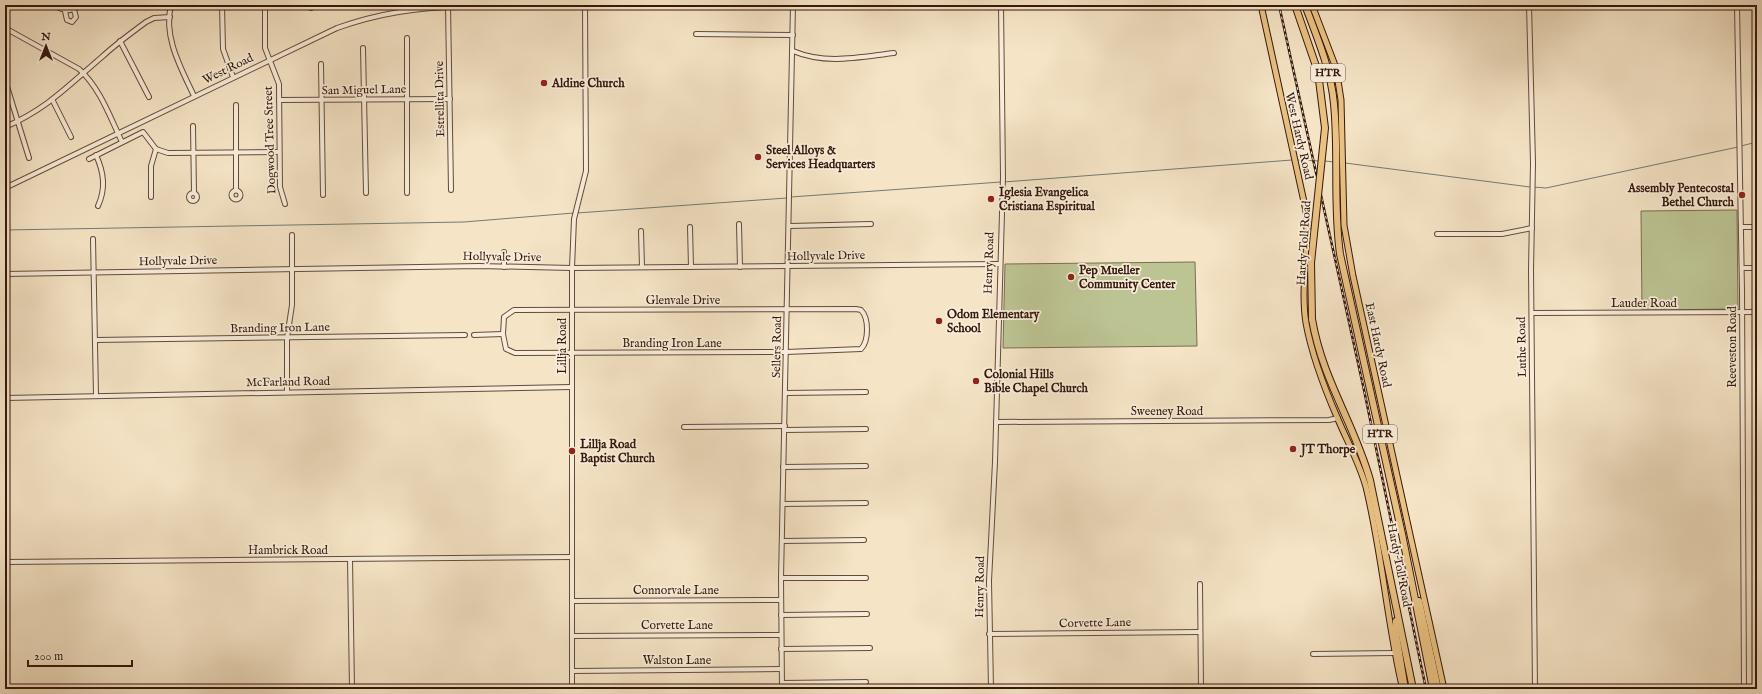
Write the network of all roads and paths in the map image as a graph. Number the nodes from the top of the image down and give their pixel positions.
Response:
1 (54, 5) edge
2 (81, 5) edge
3 (171, 5) edge
4 (222, 5) edge
5 (265, 5) edge
6 (585, 5) edge
7 (793, 5) edge
8 (1001, 5) edge
9 (1261, 5) edge
10 (1295, 5) edge
11 (1305, 5) edge
12 (1312, 5) edge
13 (1530, 5) edge
14 (1737, 5) edge
15 (448, 6) edge
16 (470, 7) dead end
17 (74, 10) junction
18 (65, 11) junction
19 (170, 17) junction
20 (5, 28) edge
21 (696, 34) dead end
22 (794, 35) junction
23 (407, 38) dead end
24 (120, 41) junction
25 (363, 48) dead end
26 (793, 51) junction
27 (894, 53) dead end
28 (270, 60) junction
29 (321, 64) dead end
30 (83, 73) junction
31 (233, 77) junction
32 (5, 80) edge
33 (194, 96) junction
34 (149, 98) dead end
35 (450, 99) junction
36 (279, 100) junction
37 (364, 100) junction
38 (406, 100) junction
39 (53, 101) junction
40 (321, 101) junction
41 (236, 105) dead end
42 (18, 122) junction
43 (193, 126) dead end
44 (5, 127) edge
45 (118, 134) junction
46 (71, 137) dead end
47 (122, 142) junction
48 (156, 149) junction
49 (236, 152) junction
50 (279, 152) junction
51 (194, 153) junction
52 (96, 155) junction
53 (29, 158) dead end
54 (89, 159) dead end
55 (5, 188) edge
56 (236, 190) dead end
57 (451, 190) dead end
58 (194, 193) dead end
59 (366, 193) dead end
60 (407, 193) dead end
61 (323, 195) dead end
62 (151, 198) dead end
63 (285, 204) dead end
64 (98, 206) dead end
65 (739, 224) dead end
66 (871, 224) dead end
67 (790, 226) junction
68 (690, 227) dead end
69 (1741, 227) junction
70 (1757, 227) edge
71 (1532, 228) junction
72 (641, 231) dead end
73 (1438, 234) dead end
74 (292, 236) dead end
75 (93, 239) dead end
76 (504, 252) dead end
77 (999, 264) junction
78 (789, 266) junction
79 (504, 267) junction
80 (691, 267) junction
81 (740, 267) junction
82 (572, 268) junction
83 (642, 268) junction
84 (1742, 268) junction
85 (1757, 268) edge
86 (292, 269) junction
87 (92, 272) junction
88 (5, 274) edge
89 (787, 310) junction
90 (572, 311) junction
91 (1742, 312) junction
92 (1757, 312) edge
93 (1532, 313) junction
94 (866, 329) joint
95 (503, 334) junction
96 (465, 335) dead end
97 (474, 335) dead end
98 (287, 338) junction
99 (95, 340) junction
100 (786, 352) junction
101 (572, 354) junction
102 (572, 387) junction
103 (287, 392) junction
104 (866, 392) dead end
105 (785, 393) junction
106 (96, 395) junction
107 (5, 398) edge
108 (1338, 418) junction
109 (996, 422) junction
110 (684, 427) dead end
111 (784, 428) junction
112 (866, 429) dead end
113 (783, 466) junction
114 (866, 466) dead end
115 (866, 503) dead end
116 (783, 504) junction
117 (1402, 534) junction
118 (864, 540) dead end
119 (782, 541) junction
120 (572, 557) junction
121 (350, 560) junction
122 (5, 562) edge
123 (781, 578) junction
124 (866, 578) dead end
125 (1200, 584) dead end
126 (781, 600) junction
127 (572, 601) junction
128 (1395, 604) junction
129 (867, 614) dead end
130 (781, 615) junction
131 (1200, 632) junction
132 (989, 634) junction
133 (781, 635) junction
134 (572, 636) junction
135 (870, 648) dead end
136 (781, 649) junction
137 (1395, 653) junction
138 (1313, 654) dead end
139 (781, 669) junction
140 (572, 671) junction
141 (866, 682) dead end
142 (5, 683) edge
143 (782, 683) junction
144 (7, 689) edge
145 (352, 689) edge
146 (572, 689) edge
147 (782, 689) edge
148 (991, 689) edge
149 (1201, 689) edge
150 (1404, 689) edge
151 (1413, 689) edge
152 (1433, 689) edge
153 (1438, 689) edge
154 (1444, 689) edge
155 (1535, 689) edge
156 (1744, 689) edge

1 - 18 street
2 - 17 street
3 - 19 street
4 - 31 street
5 - 28 street, Dogwood Tree Street
6 - 82 street, Lillja Road
7 - 22 street, Sellers Road
8 - 77 street, Henry Road
9 - 108 main road, West Hardy Road
10 - 128 highway, Hardy Toll Road / HTR, bridge
11 - 117 highway, Hardy Toll Road / HTR
12 - 154 main road, East Hardy Road
13 - 71 street, Luthe Road
14 - 69 street, Reeveston Road
15 - 16 street, West Road
15 - 28 street, West Road
15 - 35 street, Estrellita Drive
17 - 18 street
17 - 18 street
19 - 24 street
19 - 33 street
20 - 30 street
21 - 22 street
22 - 26 street, Sellers Road
23 - 38 street
24 - 30 street
24 - 34 street
25 - 37 street
26 - 27 street
26 - 67 street, Sellers Road
28 - 31 street, West Road
28 - 36 street, Dogwood Tree Street
29 - 40 street
30 - 39 street
30 - 45 street
31 - 33 street, West Road
32 - 42 street
33 - 45 street, West Road
35 - 38 street, San Miguel Lane
35 - 57 street, Estrellita Drive
36 - 40 street, San Miguel Lane
36 - 50 street, Dogwood Tree Street
37 - 38 street, San Miguel Lane
37 - 40 street, San Miguel Lane
37 - 59 street
38 - 60 street
39 - 42 street
39 - 46 street
40 - 61 street
41 - 49 street
42 - 44 street
42 - 53 street
43 - 51 street
45 - 47 street
45 - 55 street, West Road
47 - 48 street
47 - 52 street
48 - 51 street
48 - 62 street
49 - 50 street
49 - 51 street
49 - 56 street
50 - 63 street, Dogwood Tree Street
51 - 58 street
52 - 54 street
52 - 64 street
65 - 81 street
66 - 67 street
67 - 78 street, Sellers Road
68 - 80 street
69 - 70 street
69 - 84 street, Reeveston Road
71 - 73 street
71 - 93 street, Luthe Road
72 - 83 street
74 - 86 street
75 - 87 street
76 - 79 street
77 - 78 street, Hollyvale Drive
77 - 109 street, Henry Road
78 - 81 street, Hollyvale Drive
78 - 89 street, Sellers Road
79 - 82 street, Hollyvale Drive
79 - 86 street, Hollyvale Drive
80 - 81 street, Hollyvale Drive
80 - 83 street, Hollyvale Drive
82 - 83 street, Hollyvale Drive
82 - 90 street, Lillja Road
84 - 85 street
84 - 91 street, Reeveston Road
86 - 87 street, Hollyvale Drive
86 - 98 street
87 - 88 street, Hollyvale Drive
87 - 99 street
89 - 90 street, Glenvale Drive
89 - 94 street, Glenvale Drive
89 - 100 street, Sellers Road
90 - 95 street, Glenvale Drive
90 - 101 street, Lillja Road
91 - 92 street, Lauder Road
91 - 93 street, Lauder Road
91 - 156 street, Reeveston Road
93 - 155 street, Luthe Road
94 - 100 street, Branding Iron Lane
95 - 97 street
95 - 101 street, Branding Iron Lane
96 - 98 street, Branding Iron Lane
98 - 99 street, Branding Iron Lane
98 - 103 street
99 - 106 street
100 - 101 street, Branding Iron Lane
100 - 105 street, Sellers Road
101 - 102 street, Lillja Road
102 - 103 street, McFarland Road
102 - 120 street, Lillja Road
103 - 106 street, McFarland Road
104 - 105 street
105 - 111 street, Sellers Road
106 - 107 street, McFarland Road
108 - 109 street, Sweeney Road
108 - 137 main road, West Hardy Road
109 - 132 street, Henry Road
110 - 111 street
111 - 112 street
111 - 113 street, Sellers Road
113 - 114 street
113 - 116 street, Sellers Road
115 - 116 street
116 - 119 street, Sellers Road
117 - 152 highway, Hardy Toll Road / HTR
117 - 153 highway
118 - 119 street
119 - 123 street, Sellers Road
120 - 121 street, Hambrick Road
120 - 127 street, Lillja Road
121 - 122 street, Hambrick Road
121 - 145 street
123 - 124 street
123 - 126 street, Sellers Road
125 - 131 street
126 - 127 street, Connorvale Lane
126 - 130 street, Sellers Road
127 - 134 street, Lillja Road
128 - 150 highway
128 - 151 highway, Hardy Toll Road / HTR
129 - 130 street
130 - 133 street, Sellers Road
131 - 132 street, Corvette Lane
131 - 149 street
132 - 148 street, Henry Road
133 - 134 street, Corvette Lane
133 - 136 street, Sellers Road
134 - 140 street, Lillja Road
135 - 136 street
136 - 139 street, Sellers Road
137 - 138 street
137 - 150 main road, West Hardy Road
139 - 140 street, Walston Lane
139 - 143 street, Sellers Road
140 - 146 street, Lillja Road
141 - 143 street
142 - 144 main road
143 - 147 street, Sellers Road

